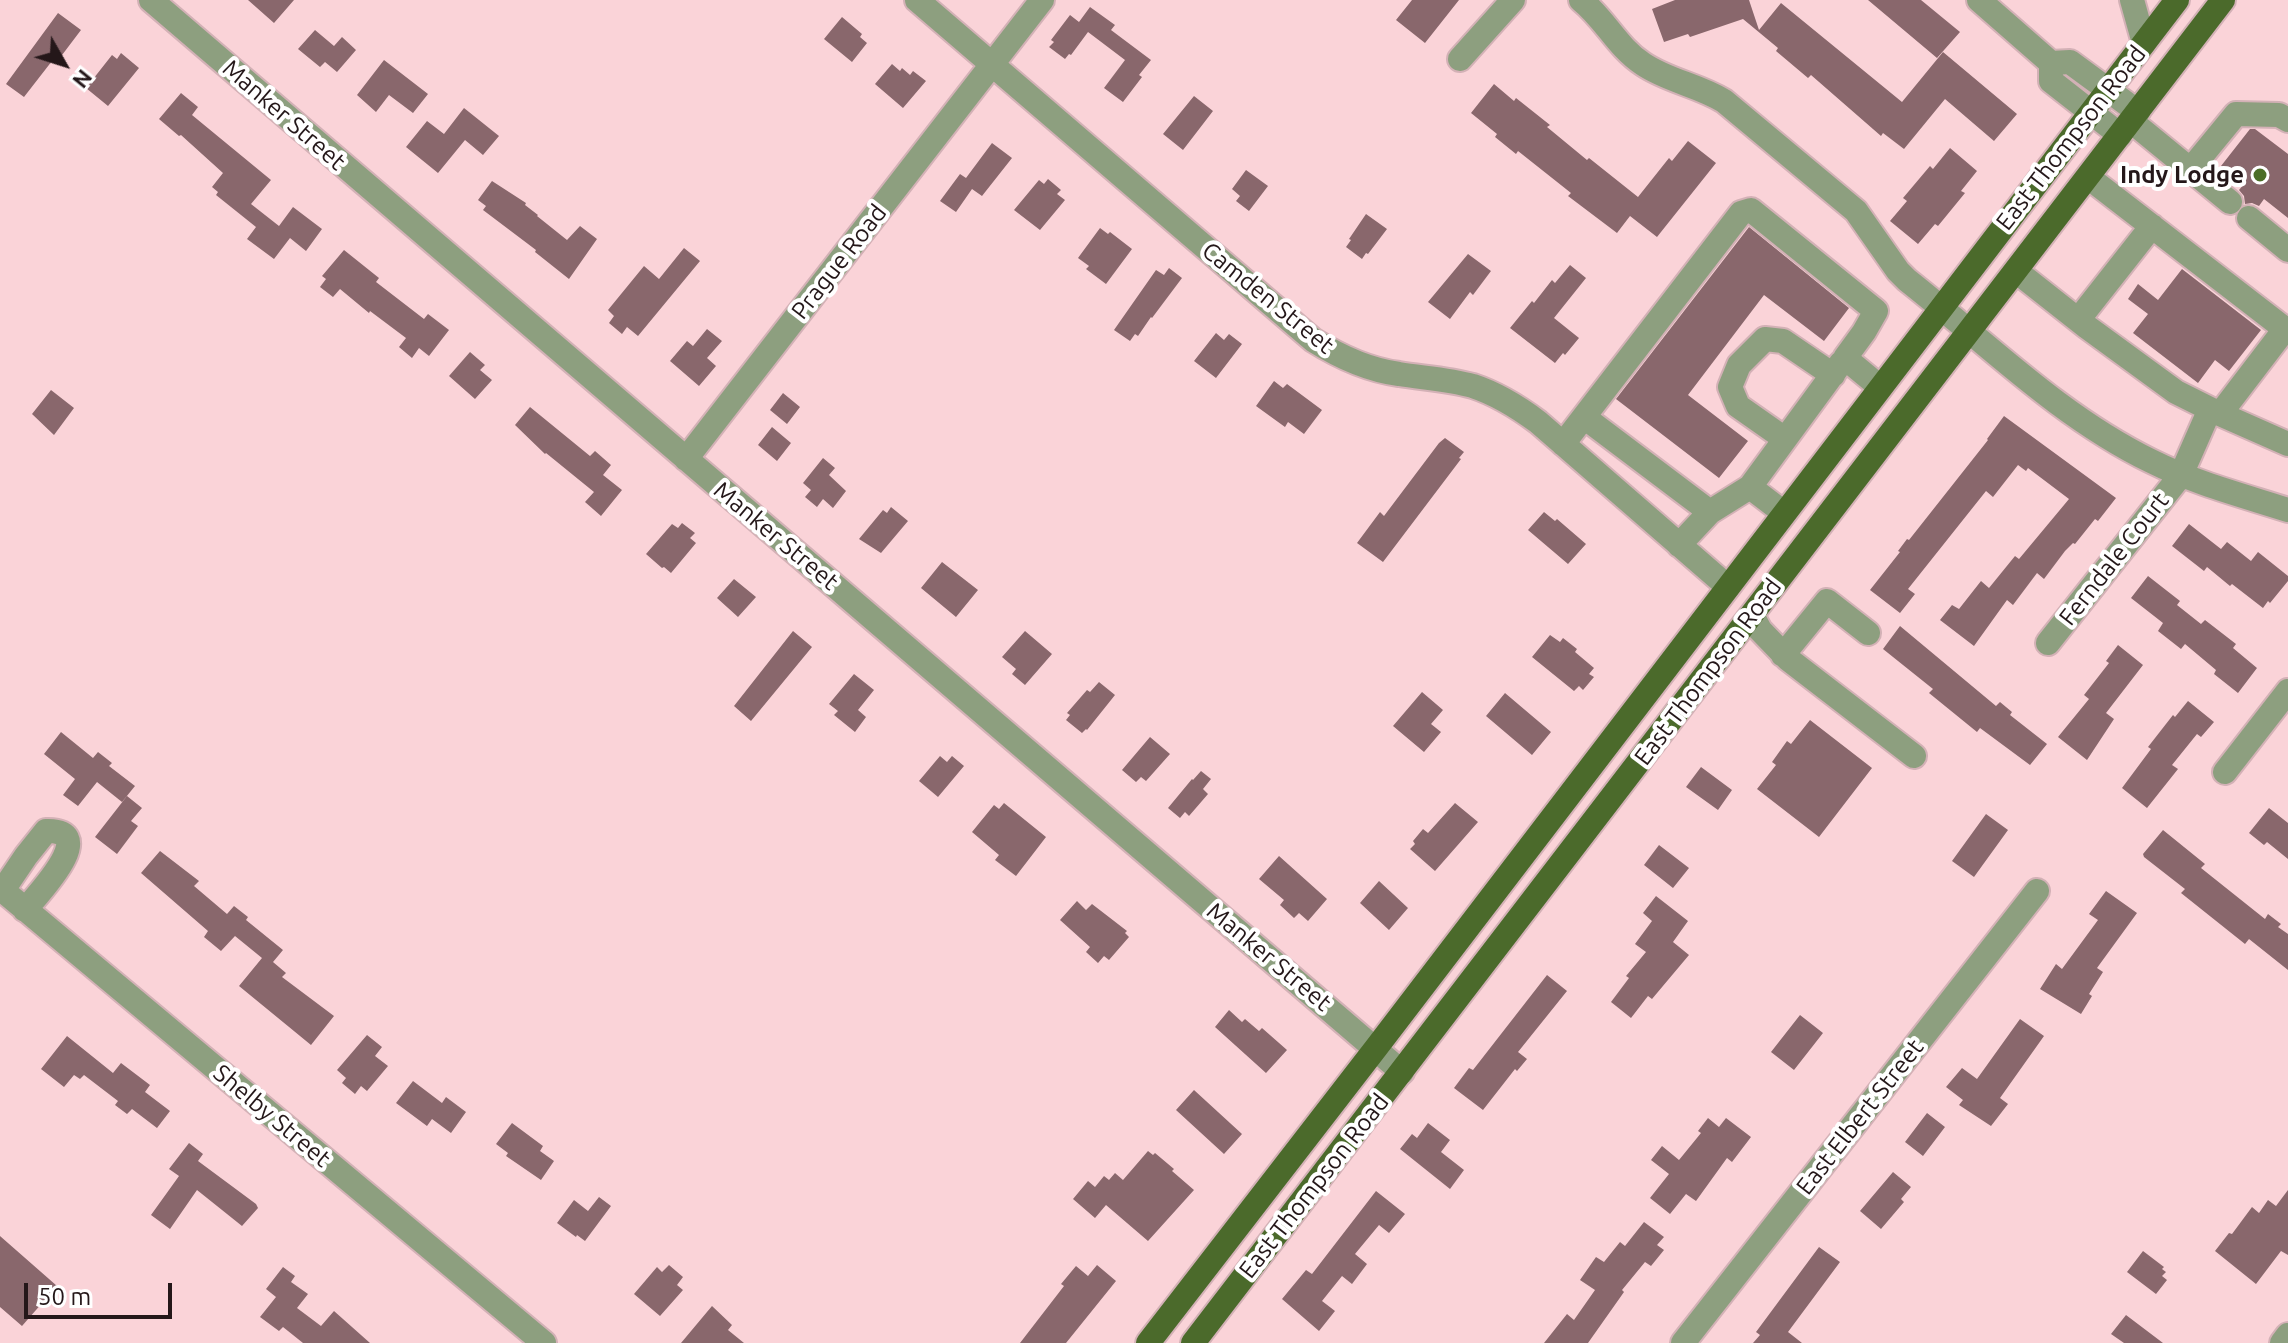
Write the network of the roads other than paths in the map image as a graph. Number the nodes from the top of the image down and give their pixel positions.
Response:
1 (151, 0) edge
2 (917, 0) edge
3 (1042, 0) edge
4 (1513, 0) edge
5 (1581, 0) edge
6 (1979, 0) edge
7 (2132, 0) edge
8 (2177, 0) edge
9 (2223, 0) edge
10 (2144, 43) junction
11 (1460, 59) dead end
12 (2051, 63) junction
13 (992, 65) junction
14 (2108, 90) junction
15 (2091, 112) junction
16 (2288, 120) edge
17 (2130, 122) junction
18 (2190, 170) junction
19 (2088, 177) junction
20 (2230, 202) dead end
21 (2249, 218) dead end
22 (2152, 226) junction
23 (2288, 250) edge
24 (2016, 271) junction
25 (1956, 320) junction
26 (2078, 320) junction
27 (2287, 330) edge
28 (1839, 366) junction
29 (1880, 387) junction
30 (2215, 412) junction
31 (1584, 417) junction
32 (1785, 439) junction
33 (1563, 444) junction
34 (2288, 444) edge
35 (686, 459) junction
36 (2181, 475) junction
37 (1750, 487) junction
38 (2288, 510) edge
39 (1710, 512) junction
40 (1784, 513) junction
41 (1679, 545) junction
42 (1728, 587) junction
43 (1752, 615) junction
44 (1868, 633) dead end
45 (2048, 643) dead end
46 (1783, 655) junction
47 (2288, 691) edge
48 (1914, 756) dead end
49 (2225, 772) dead end
50 (1, 889) edge
51 (2037, 891) dead end
52 (25, 910) junction
53 (1376, 1048) junction
54 (1402, 1072) junction
55 (2288, 1335) edge
56 (544, 1343) edge
57 (1148, 1343) edge
58 (1193, 1343) edge
59 (1683, 1343) edge
60 (2282, 1343) edge

1 - 35 street, Manker Street
2 - 13 street, Camden Street
3 - 13 street, Prague Road
4 - 11 street
5 - 25 street
6 - 12 street
7 - 10 street
8 - 10 main road, East Thompson Road
9 - 17 main road, East Thompson Road
10 - 14 main road, East Thompson Road
12 - 14 street
12 - 15 street
13 - 33 street, Camden Street
13 - 35 street, Prague Road
14 - 15 main road, East Thompson Road
14 - 17 street
15 - 17 street
15 - 25 main road, East Thompson Road
16 - 18 street
17 - 18 street
17 - 19 main road, East Thompson Road
18 - 20 street
19 - 22 street
19 - 24 main road, East Thompson Road
21 - 23 street
22 - 26 street
22 - 27 street
24 - 25 main road, East Thompson Road
24 - 26 street
25 - 29 main road, East Thompson Road
25 - 36 street
25 - 43 main road, East Thompson Road
26 - 30 street
27 - 30 street, Ferndale Court
28 - 29 street
28 - 31 street
28 - 32 street
28 - 32 street
29 - 40 main road, East Thompson Road
30 - 34 street
30 - 36 street, Ferndale Court
31 - 33 street
31 - 39 street
32 - 37 street
33 - 41 street, Camden Street
35 - 53 street, Manker Street
36 - 38 street
36 - 45 street, Ferndale Court
37 - 39 street
37 - 40 street
39 - 41 street
40 - 42 main road, East Thompson Road
41 - 42 street, Camden Street
42 - 43 main road
42 - 53 main road, East Thompson Road
43 - 46 street
43 - 54 main road, East Thompson Road
44 - 46 street
46 - 48 street
47 - 49 street
50 - 52 street, Shelby Street
50 - 52 street
51 - 59 street, East Elbert Street
52 - 56 street, Shelby Street
53 - 54 street, Manker Street
53 - 57 main road, East Thompson Road
54 - 58 main road, East Thompson Road
55 - 60 street

